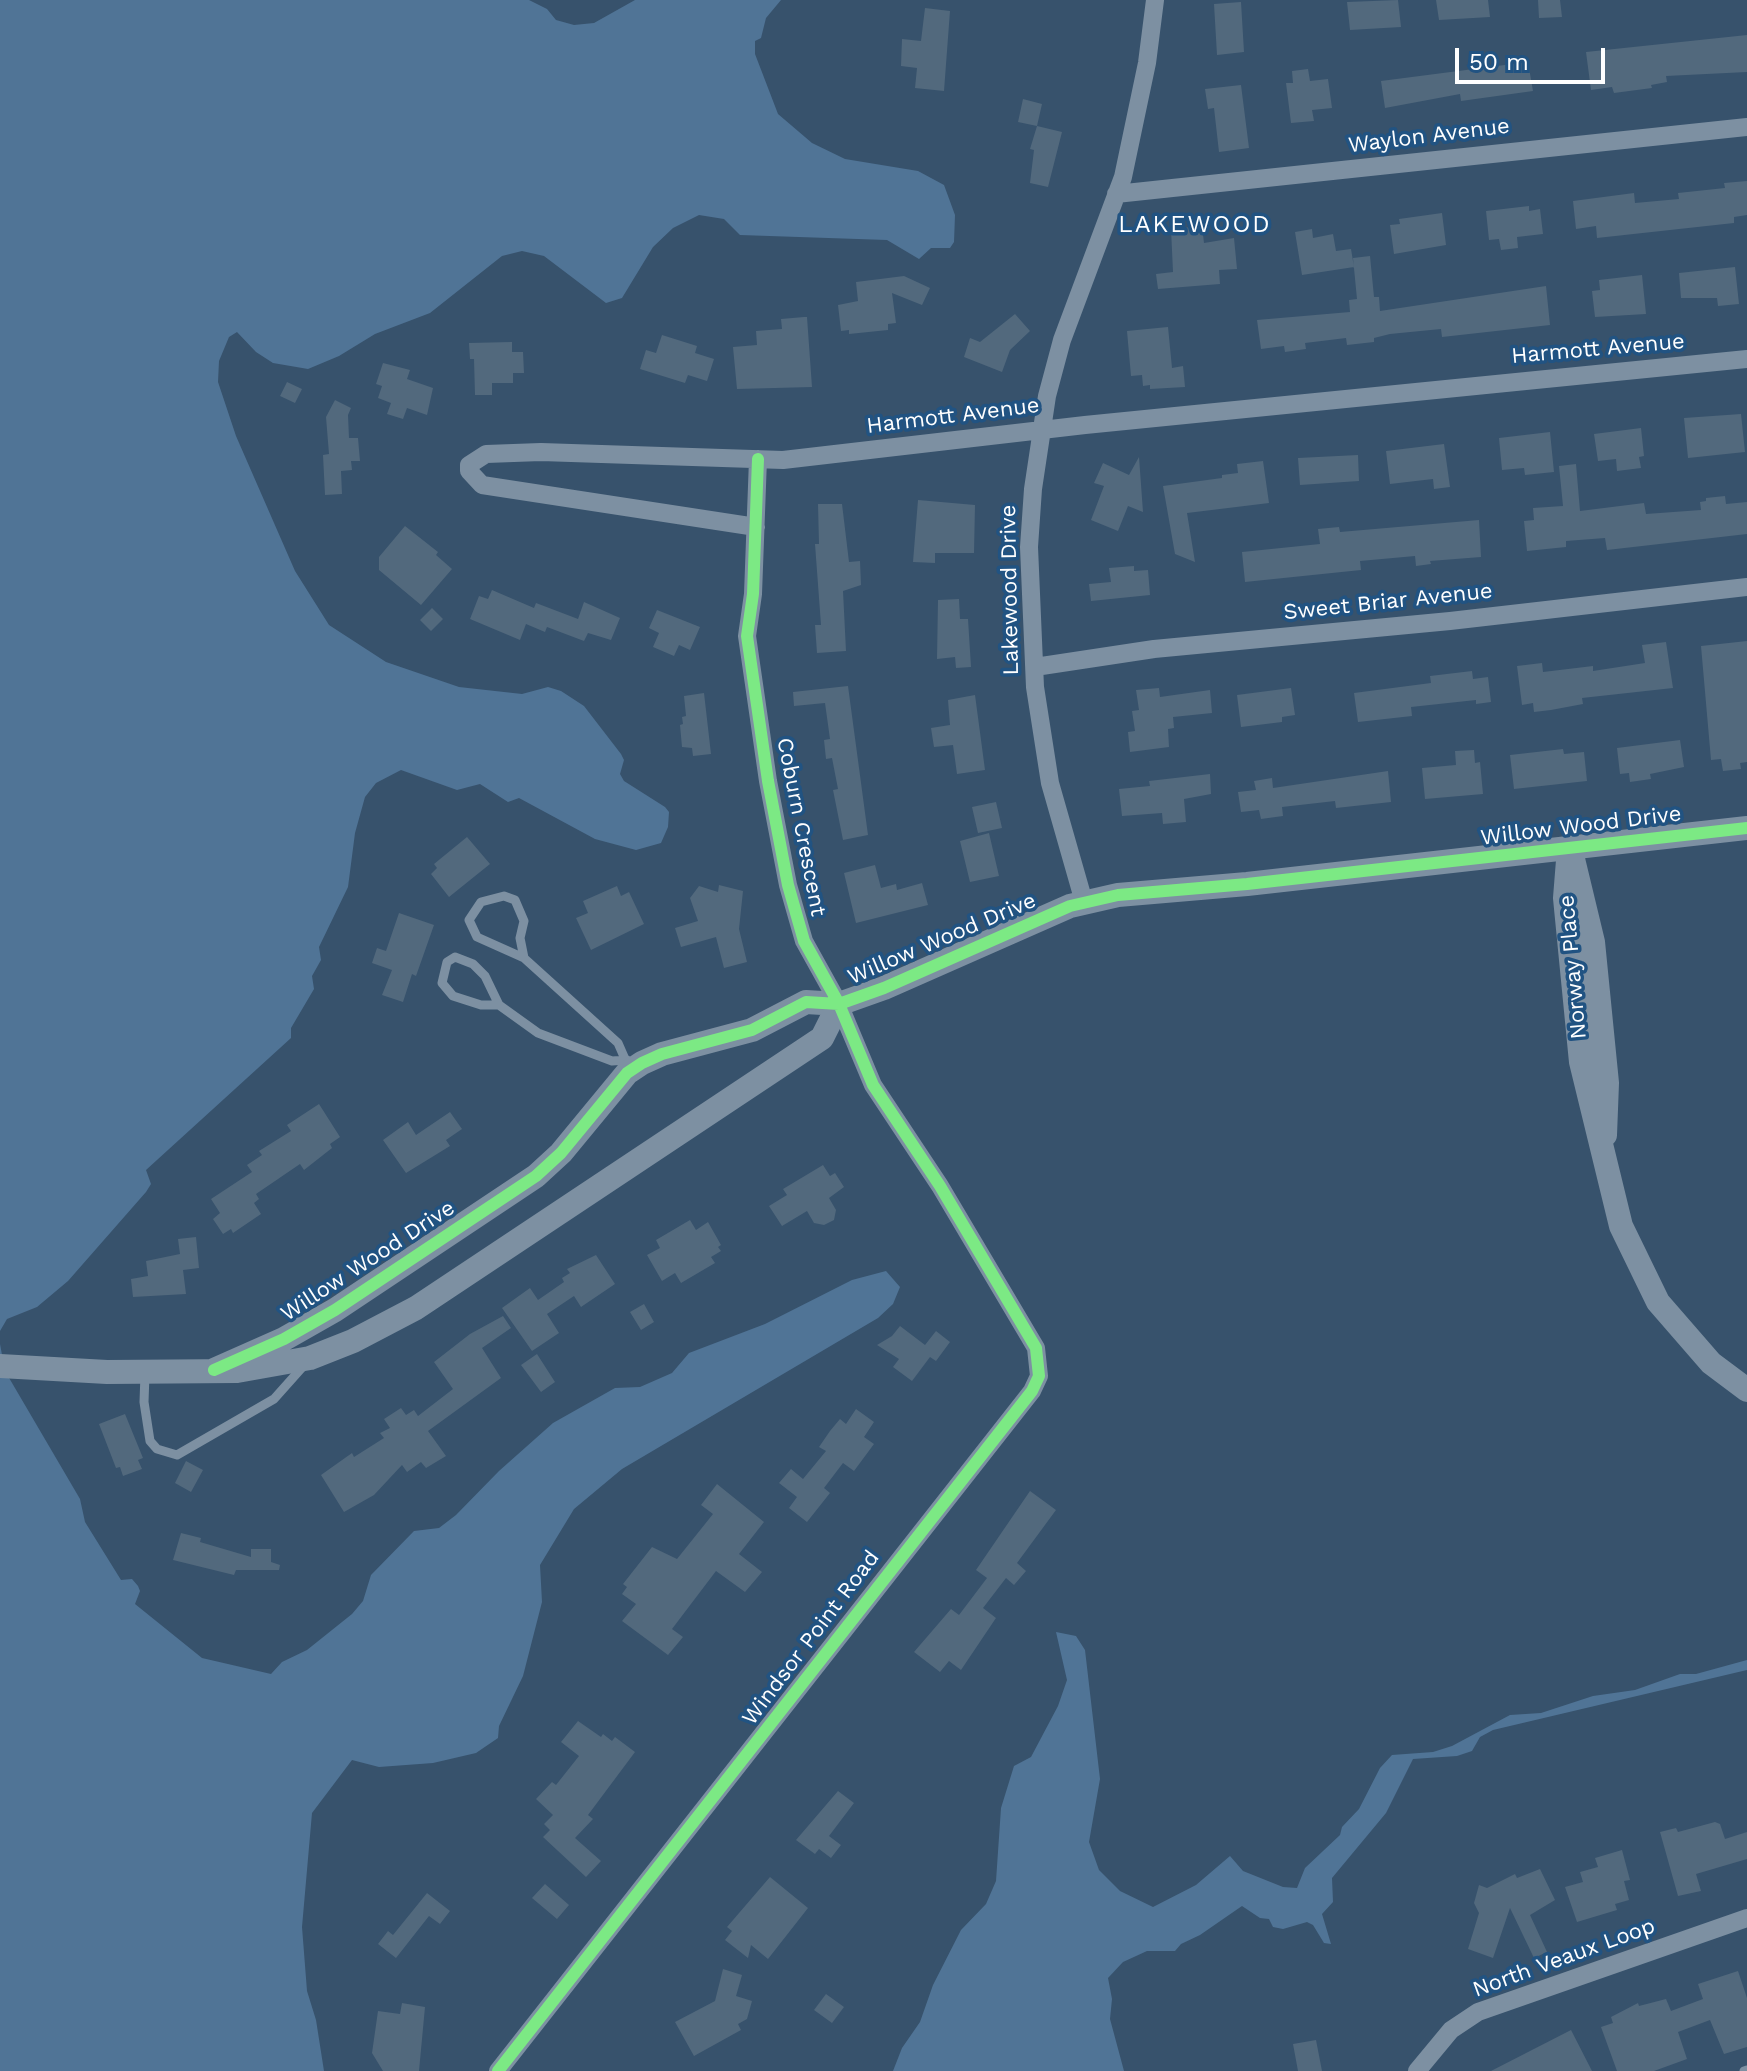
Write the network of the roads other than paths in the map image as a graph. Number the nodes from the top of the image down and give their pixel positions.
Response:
1 (1155, 0) edge
2 (1747, 127) edge
3 (1116, 194) junction
4 (1747, 359) edge
5 (1041, 430) junction
6 (758, 459) junction
7 (756, 527) junction
8 (1747, 587) edge
9 (1035, 667) junction
10 (1747, 828) edge
11 (1569, 848) junction
12 (1084, 902) junction
13 (524, 958) junction
14 (839, 1004) junction
15 (499, 1005) junction
16 (633, 1061) junction
17 (955, 1211) joint
18 (310, 1358) junction
19 (0, 1366) edge
20 (214, 1370) junction
21 (145, 1371) junction
22 (1747, 1390) edge
23 (1747, 1918) edge
24 (498, 2071) edge
25 (1417, 2071) edge

1 - 3 street, Lakewood Drive
2 - 3 street, Waylon Avenue
3 - 5 street, Lakewood Drive
4 - 5 street, Harmott Avenue
5 - 6 street, Harmott Avenue
5 - 9 street, Lakewood Drive
6 - 7 street, Coburn Crescent
6 - 7 street, Harmott Avenue
7 - 14 street, Coburn Crescent
8 - 9 street, Sweet Briar Avenue
9 - 12 street, Lakewood Drive
10 - 11 street, Willow Wood Drive
11 - 12 street, Willow Wood Drive
11 - 22 street, Norway Place
12 - 14 street, Willow Wood Drive
13 - 13 lane
13 - 16 lane
14 - 16 street, Willow Wood Drive
14 - 17 street, Coburn Crescent
14 - 18 street, Willow Wood Drive
15 - 15 lane
15 - 16 lane
16 - 20 street, Willow Wood Drive
17 - 24 street, Windsor Point Road
18 - 20 street, Willow Wood Drive
18 - 21 lane
19 - 21 street, Willow Wood Drive
20 - 21 street, Willow Wood Drive
23 - 25 street, North Veaux Loop

